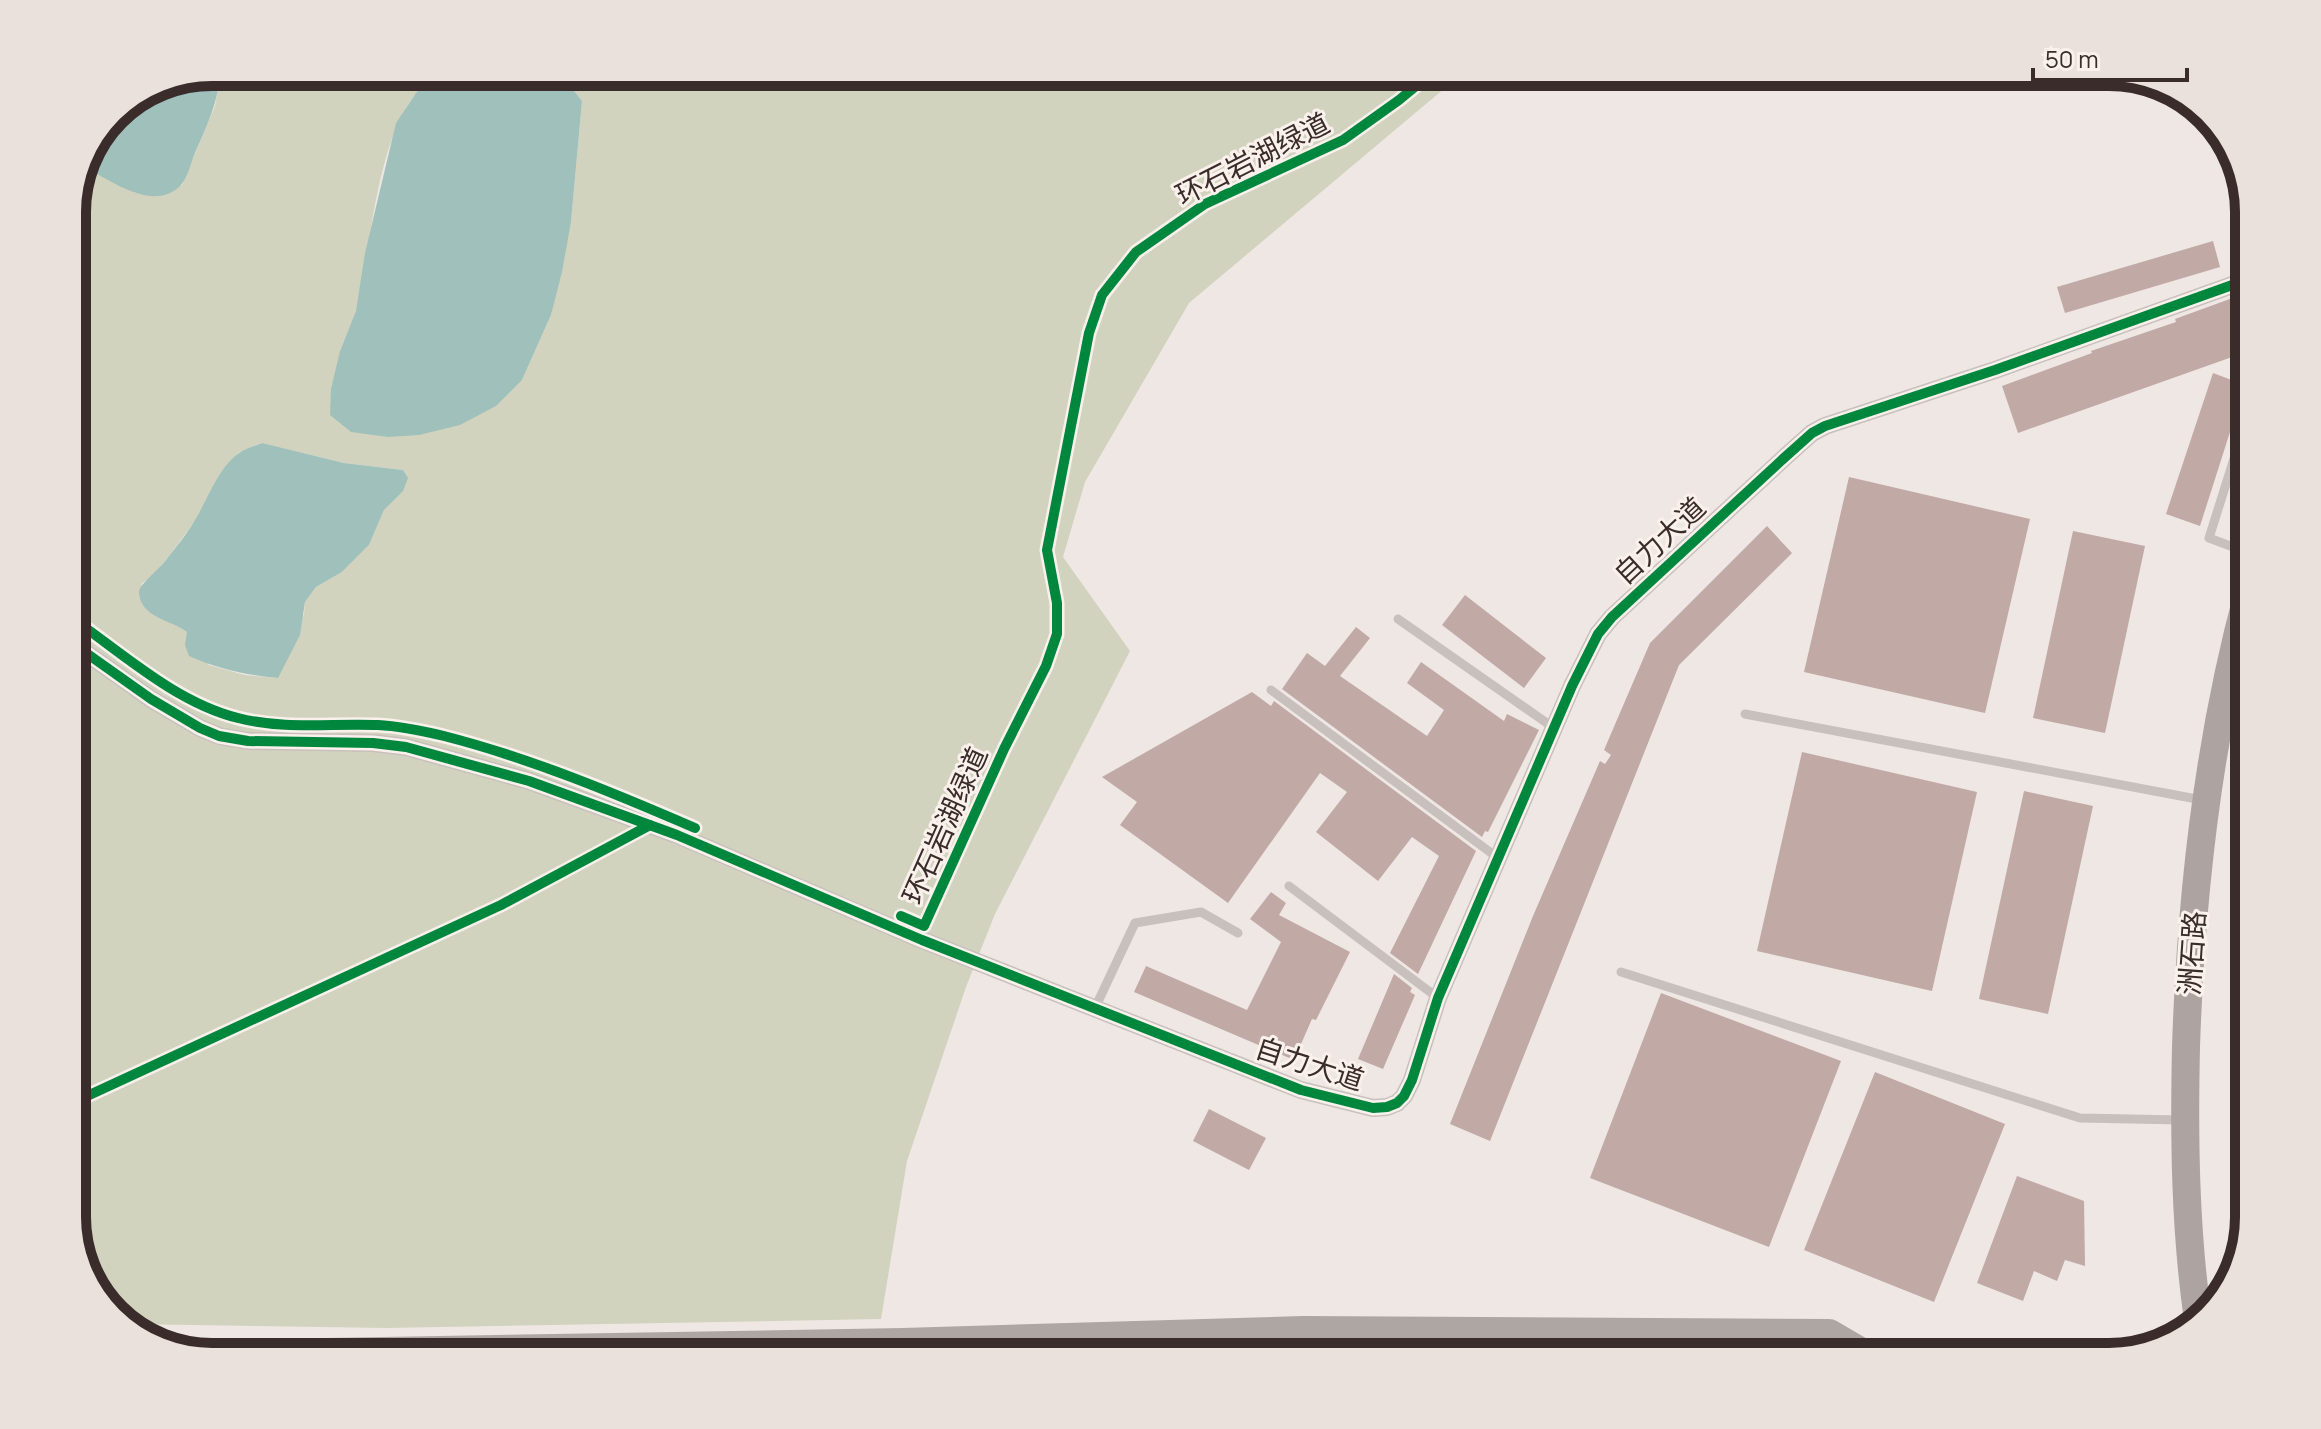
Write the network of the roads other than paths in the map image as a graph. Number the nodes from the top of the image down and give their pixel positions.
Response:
1 (2235, 284) edge
2 (2235, 455) edge
3 (2235, 548) edge
4 (1398, 619) dead end
5 (2235, 649) edge
6 (86, 653) edge
7 (1271, 690) dead end
8 (1745, 714) dead end
9 (1554, 728) junction
10 (2205, 801) junction
11 (1498, 858) junction
12 (1289, 886) dead end
13 (1238, 933) dead end
14 (1621, 972) dead end
15 (1438, 998) junction
16 (1095, 1008) junction
17 (2184, 1120) junction
18 (2197, 1307) edge
19 (940, 1343) edge
20 (1843, 1343) edge

1 - 9 street, 自力大道
2 - 3 lane
4 - 9 lane
5 - 10 main road, 洲石路
6 - 16 street, 自力大道
7 - 11 lane
8 - 10 lane
9 - 11 street, 自力大道
10 - 17 main road, 洲石路
11 - 15 street, 自力大道
12 - 15 lane
13 - 16 lane
14 - 17 lane
15 - 16 street, 自力大道
17 - 18 main road, 洲石路
19 - 20 highway

